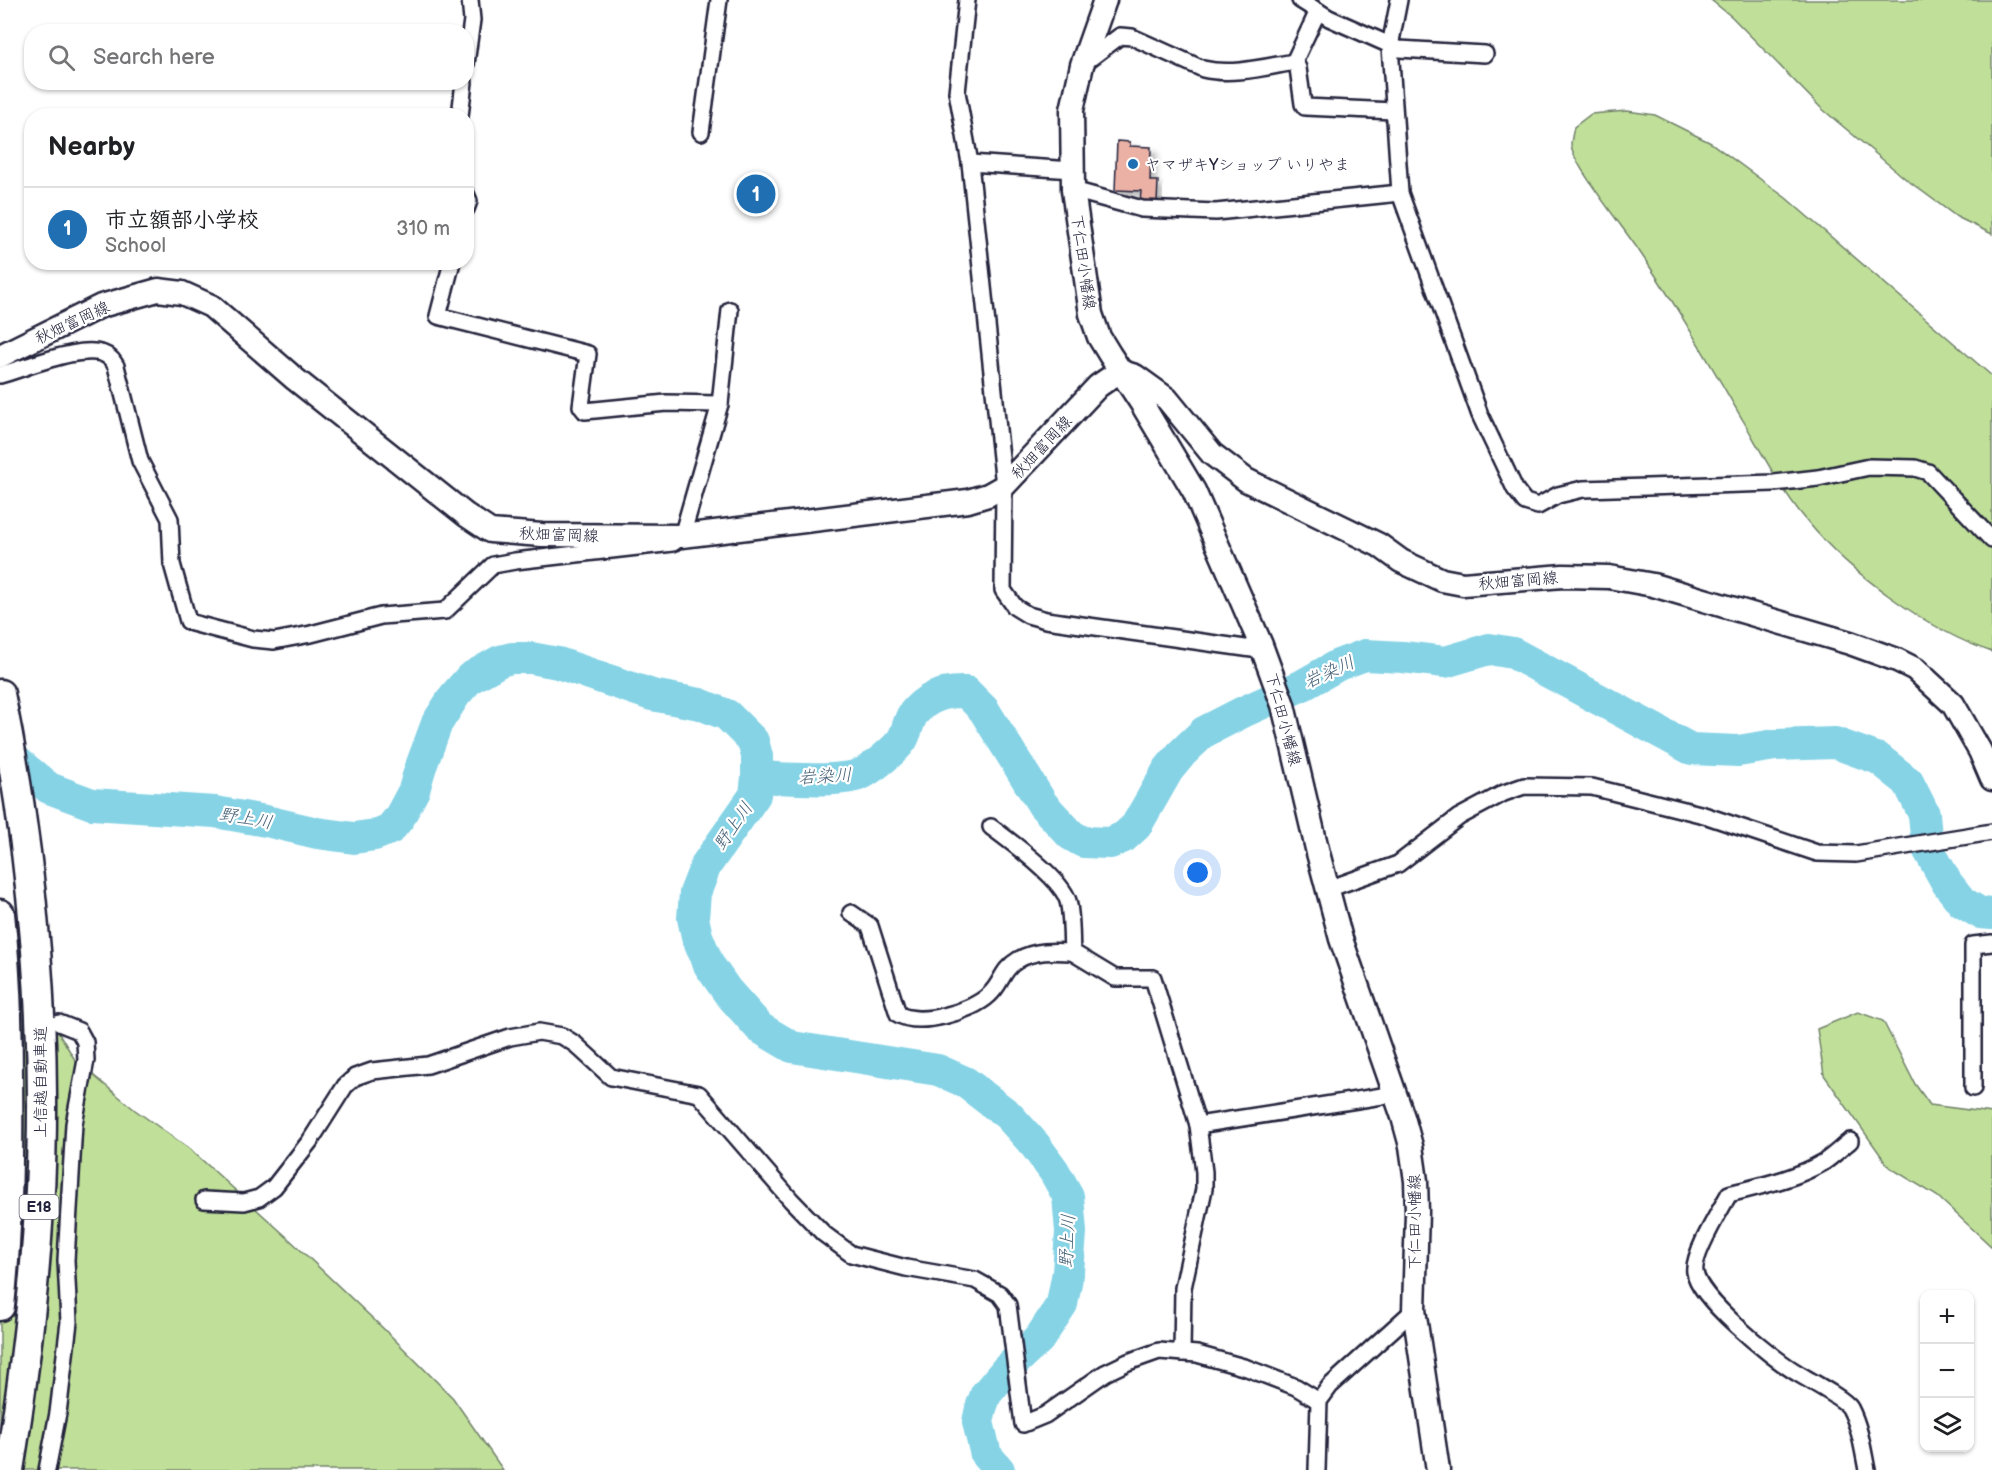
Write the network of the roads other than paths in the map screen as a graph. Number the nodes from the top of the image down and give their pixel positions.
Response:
1 (470, 0) edge
2 (719, 0) edge
3 (967, 0) edge
4 (1105, 0) edge
5 (1300, 0) edge
6 (1399, 0) edge
7 (1318, 11) junction
8 (471, 24) edge
9 (1390, 46) junction
10 (1485, 54) dead end
11 (1294, 62) junction
12 (1082, 64) junction
13 (463, 90) edge
14 (461, 108) edge
15 (1394, 111) junction
16 (701, 132) dead end
17 (970, 163) junction
18 (1073, 180) junction
19 (1400, 193) junction
20 (450, 270) edge
21 (730, 310) dead end
22 (0, 356) edge
23 (1120, 371) junction
24 (0, 375) edge
25 (720, 404) junction
26 (1004, 486) junction
27 (682, 536) junction
28 (1992, 540) edge
29 (1262, 645) junction
30 (0, 694) edge
31 (1992, 779) edge
32 (991, 827) dead end
33 (1992, 832) edge
34 (1328, 889) junction
35 (851, 913) dead end
36 (0, 914) edge
37 (1992, 942) edge
38 (1072, 952) junction
39 (59, 1023) dead end
40 (1972, 1088) dead end
41 (1395, 1094) junction
42 (1198, 1125) junction
43 (1850, 1141) dead end
44 (204, 1200) dead end
45 (0, 1306) edge
46 (1414, 1310) junction
47 (1182, 1353) junction
48 (1319, 1401) junction
49 (9, 1470) edge
50 (47, 1470) edge
51 (1317, 1470) edge
52 (1438, 1470) edge
53 (1867, 1470) edge

1 - 8 street
2 - 16 street
3 - 17 street
4 - 12 main road, 下仁田小幡線
5 - 7 street
6 - 9 street
7 - 9 street
7 - 11 street
9 - 10 street
9 - 15 street
11 - 12 street
11 - 15 street
12 - 18 main road, 下仁田小幡線
13 - 14 street
15 - 19 street
17 - 18 street
17 - 26 street
18 - 19 street
18 - 23 main road, 下仁田小幡線
19 - 28 street
20 - 25 street
21 - 25 street
22 - 27 main road, 秋畑富岡線
23 - 26 main road, 秋畑富岡線
23 - 29 main road, 下仁田小幡線
23 - 31 main road, 秋畑富岡線
24 - 27 street
25 - 27 street
26 - 27 main road, 秋畑富岡線
26 - 29 street
29 - 34 main road, 下仁田小幡線
30 - 49 highway, 上信越自動車道 / E18
32 - 38 street
33 - 34 street
34 - 41 main road, 下仁田小幡線
35 - 38 street
36 - 45 highway, 上信越自動車道 / E18
37 - 40 street
38 - 42 street
39 - 50 street
41 - 42 street
41 - 46 main road, 下仁田小幡線
42 - 47 street
43 - 53 street
44 - 47 street
46 - 48 street
46 - 52 main road, 下仁田小幡線
47 - 48 street
48 - 51 street

